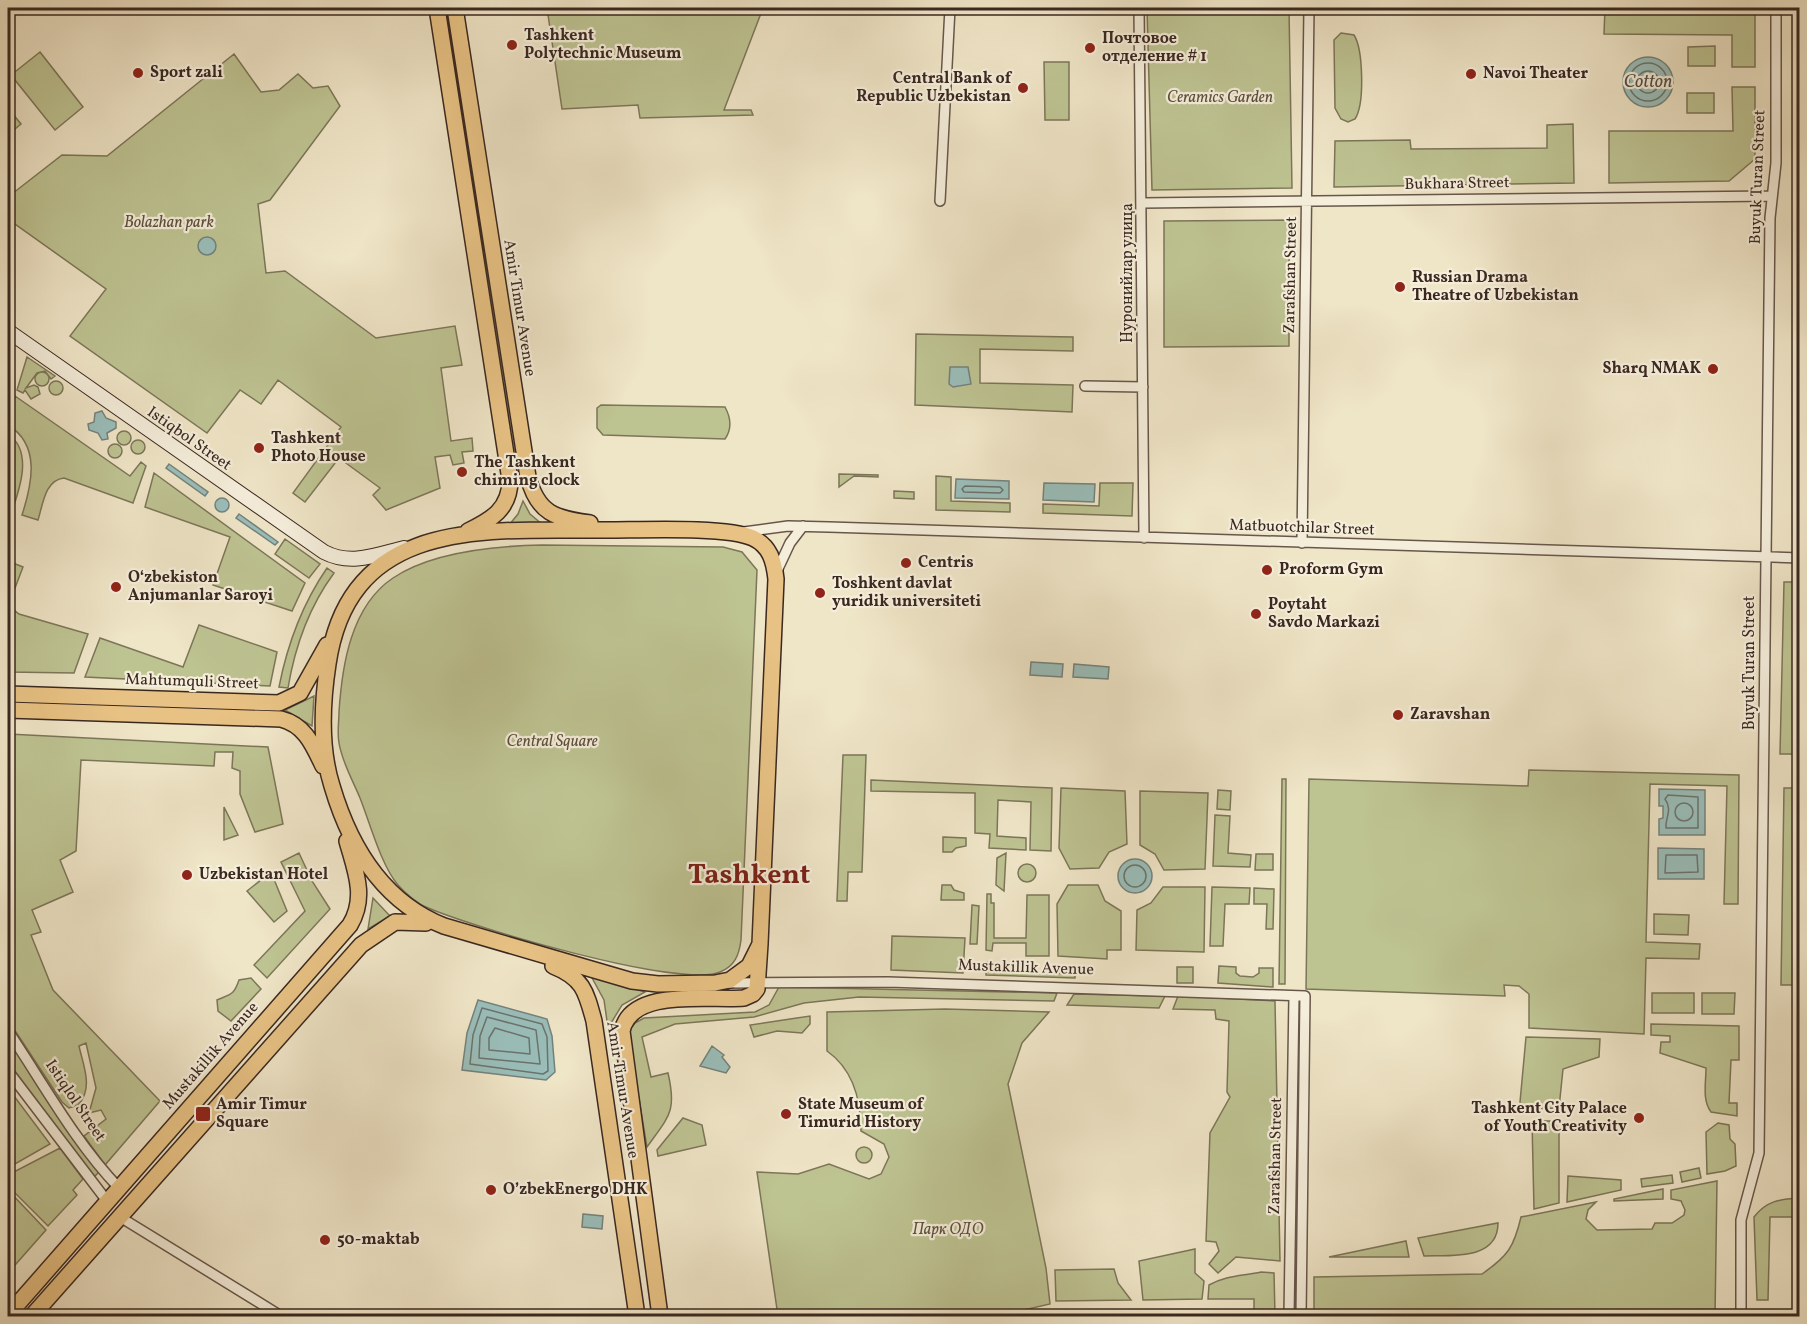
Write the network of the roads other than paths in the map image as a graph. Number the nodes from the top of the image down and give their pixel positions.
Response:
1 (438, 8) edge
2 (455, 8) edge
3 (950, 8) edge
4 (1139, 8) edge
5 (1309, 8) edge
6 (1776, 8) edge
7 (1772, 196) junction
8 (940, 201) dead end
9 (1307, 201) junction
10 (1142, 203) junction
11 (9, 335) edge
12 (1086, 386) dead end
13 (1143, 387) junction
14 (803, 526) junction
15 (643, 530) junction
16 (736, 533) junction
17 (460, 535) junction
18 (1144, 538) junction
19 (428, 542) junction
20 (1302, 543) junction
21 (1766, 557) junction
22 (1800, 558) edge
23 (776, 575) junction
24 (336, 630) junction
25 (8, 694) edge
26 (8, 710) edge
27 (332, 787) junction
28 (444, 926) junction
29 (478, 936) junction
30 (759, 944) junction
31 (758, 982) junction
32 (715, 983) junction
33 (1294, 996) junction
34 (1305, 996) joint
35 (8, 1031) edge
36 (8, 1071) edge
37 (119, 1188) junction
38 (107, 1202) junction
39 (120, 1217) junction
40 (8, 1315) edge
41 (32, 1317) edge
42 (281, 1317) edge
43 (637, 1317) edge
44 (660, 1317) edge
45 (1289, 1317) edge
46 (1301, 1317) edge
47 (1741, 1317) edge

1 - 17 main road
2 - 15 main road, Amir Timur Avenue
3 - 8 street
4 - 10 street, Нуронийлар улица
5 - 9 street, Zarafshan Street
6 - 7 street, Buyuk Turan Street
7 - 9 street, Bukhara Street
7 - 21 street, Buyuk Turan Street
9 - 10 street, Bukhara Street
9 - 20 street, Zarafshan Street
10 - 13 street, Нуронийлар улица
11 - 19 street
12 - 13 street
13 - 18 street, Нуронийлар улица
14 - 16 street, Matbuotchilar Street
14 - 18 street, Matbuotchilar Street
14 - 23 street
15 - 16 main road
15 - 17 main road
16 - 23 main road
17 - 19 main road
18 - 20 street, Matbuotchilar Street
19 - 24 main road
20 - 21 street, Matbuotchilar Street
21 - 22 street, Matbuotchilar Street
21 - 47 street, Buyuk Turan Street
23 - 30 main road
24 - 25 main road, Mahtumquli Street
24 - 27 main road
26 - 27 main road
27 - 28 main road
27 - 37 main road, Mustakillik Avenue
28 - 29 main road
28 - 39 main road
29 - 32 main road
29 - 43 main road, Amir Timur Avenue
30 - 31 main road
30 - 32 main road
31 - 32 street, Mustakillik Avenue
31 - 33 street, Mustakillik Avenue
31 - 44 main road, Amir Timur Avenue
33 - 34 street, Mustakillik Avenue
33 - 45 street, Zarafshan Street
34 - 46 street, Zarafshan Street
35 - 37 street, Istiqlol Street
36 - 38 street, Istiqlol Street
37 - 38 main road, Mustakillik Avenue
38 - 40 main road, Mustakillik Avenue
39 - 41 main road
39 - 42 street

